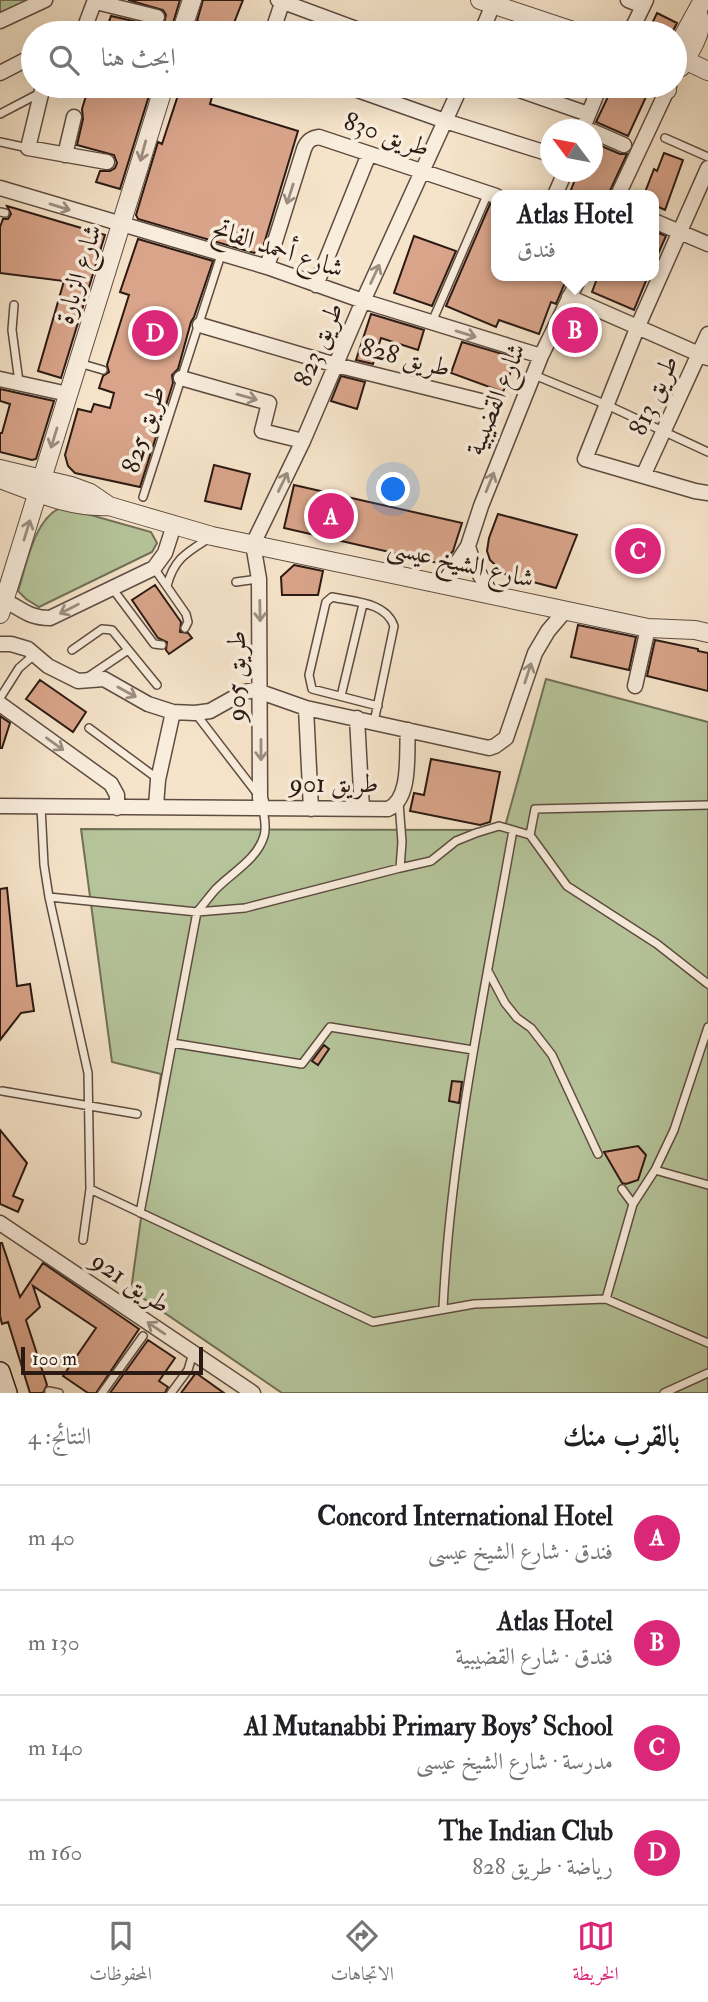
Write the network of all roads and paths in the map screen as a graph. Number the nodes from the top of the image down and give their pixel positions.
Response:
1 (45, 0) edge
2 (192, 0) edge
3 (628, 0) edge
4 (96, 1) edge
5 (281, 1) edge
6 (489, 2) edge
7 (644, 3) edge
8 (700, 6) edge
9 (158, 17) dead end
10 (0, 21) edge
11 (86, 21) edge
12 (185, 21) edge
13 (275, 21) edge
14 (335, 21) edge
15 (484, 21) edge
16 (544, 21) edge
17 (636, 21) edge
18 (687, 50) edge
19 (21, 62) edge
20 (687, 71) edge
21 (708, 71) edge
22 (0, 73) edge
23 (687, 74) edge
24 (708, 79) edge
25 (27, 98) edge
26 (40, 98) edge
27 (159, 98) edge
28 (380, 98) edge
29 (455, 98) edge
30 (532, 98) edge
31 (596, 98) edge
32 (662, 98) edge
33 (0, 114) edge
34 (74, 117) dead end
35 (573, 119) edge
36 (589, 119) edge
37 (444, 121) junction
38 (603, 134) edge
39 (665, 138) dead end
40 (0, 142) edge
41 (624, 145) dead end
42 (28, 148) junction
43 (540, 151) edge
44 (369, 154) junction
45 (65, 155) junction
46 (708, 157) edge
47 (107, 162) dead end
48 (708, 169) edge
49 (423, 172) junction
50 (0, 188) edge
51 (620, 190) edge
52 (491, 195) edge
53 (491, 197) edge
54 (659, 223) edge
55 (121, 225) junction
56 (680, 231) junction
57 (708, 244) edge
58 (221, 255) junction
59 (267, 267) junction
60 (659, 278) edge
61 (577, 281) edge
62 (658, 281) edge
63 (316, 285) junction
64 (569, 297) junction
65 (363, 301) junction
66 (14, 305) dead end
67 (432, 323) junction
68 (200, 325) junction
69 (638, 326) junction
70 (708, 334) edge
71 (541, 356) junction
72 (703, 356) edge
73 (78, 363) junction
74 (336, 365) junction
75 (103, 370) dead end
76 (533, 374) junction
77 (0, 379) edge
78 (181, 379) junction
79 (19, 383) junction
80 (68, 394) junction
81 (481, 401) dead end
82 (607, 405) junction
83 (664, 431) junction
84 (303, 441) junction
85 (708, 452) edge
86 (0, 469) edge
87 (643, 477) junction
88 (0, 479) edge
89 (40, 485) junction
90 (708, 493) edge
91 (143, 497) dead end
92 (174, 525) junction
93 (212, 536) junction
94 (253, 544) junction
95 (468, 546) junction
96 (154, 568) junction
97 (259, 579) junction
98 (236, 582) dead end
99 (443, 584) junction
100 (167, 586) junction
101 (112, 587) junction
102 (491, 594) junction
103 (2, 604) edge
104 (363, 604) junction
105 (565, 611) junction
106 (185, 628) dead end
107 (648, 628) junction
108 (698, 631) edge
109 (0, 644) edge
110 (708, 644) edge
111 (162, 645) dead end
112 (72, 650) dead end
113 (128, 650) junction
114 (36, 654) junction
115 (82, 682) junction
116 (157, 685) dead end
117 (635, 686) dead end
118 (261, 692) junction
119 (341, 696) junction
120 (0, 698) edge
121 (0, 704) edge
122 (378, 706) junction
123 (306, 708) junction
124 (173, 712) junction
125 (195, 713) junction
126 (357, 718) junction
127 (374, 722) junction
128 (89, 727) dead end
129 (408, 730) junction
130 (158, 779) junction
131 (399, 802) junction
132 (262, 803) junction
133 (708, 805) edge
134 (0, 806) edge
135 (156, 806) junction
136 (40, 807) junction
137 (117, 808) junction
138 (311, 809) junction
139 (362, 809) junction
140 (513, 830) junction
141 (530, 835) junction
142 (400, 867) junction
143 (49, 897) junction
144 (197, 912) junction
145 (488, 971) junction
146 (708, 984) edge
147 (708, 1027) edge
148 (173, 1043) junction
149 (473, 1050) junction
150 (2, 1091) dead end
151 (88, 1106) junction
152 (137, 1114) dead end
153 (598, 1154) dead end
154 (655, 1170) junction
155 (708, 1185) edge
156 (90, 1189) junction
157 (622, 1189) dead end
158 (633, 1204) junction
159 (140, 1213) junction
160 (0, 1223) edge
161 (83, 1240) dead end
162 (606, 1299) junction
163 (443, 1308) junction
164 (143, 1336) dead end
165 (708, 1343) edge
166 (193, 1353) junction
167 (0, 1372) edge
168 (708, 1373) edge
169 (49, 1391) edge
170 (7, 1393) edge
171 (59, 1393) edge
172 (102, 1393) edge
173 (171, 1393) edge
174 (253, 1393) edge
175 (664, 1393) edge

1 - 10 street
2 - 12 street
3 - 7 street
4 - 9 street
4 - 11 street
5 - 13 street
5 - 14 street
6 - 15 street
6 - 16 street
7 - 17 street
8 - 18 street
19 - 22 street
20 - 21 street
23 - 24 street
25 - 33 lane
26 - 42 street
27 -> 55 street, شارع الزبارة
28 - 37 street
29 - 37 street, طريق 823
30 - 35 street
31 - 36 street
32 - 51 street
34 - 45 street
37 - 43 street
37 - 49 street, طريق 823
38 - 41 street
39 - 46 lane
40 - 42 lane
42 - 45 street
44 - 49 street, طريق 830
44 -> 59 street, طريق 830
44 - 63 street
45 - 47 street
48 - 56 street
49 - 52 street, طريق 830
65 -> 49 street, طريق 823
50 -> 55 street, شارع أحمد الفاتح
53 - 67 lane
54 - 56 street
55 - 58 street, شارع أحمد الفاتح
55 - 73 street, شارع الزبارة
56 - 57 street
56 - 60 street
58 - 59 street, شارع أحمد الفاتح
58 - 68 lane, طريق 825
59 - 63 street, شارع أحمد الفاتح
61 - 64 street, شارع القضيبية
62 - 69 street
63 - 65 street, شارع أحمد الفاتح
64 - 69 street
64 - 71 street, شارع القضيبية
65 - 67 street, شارع أحمد الفاتح
65 - 74 street, طريق 823
66 - 79 lane
67 -> 71 street, شارع أحمد الفاتح
68 - 74 street, طريق 828
68 - 78 lane, طريق 825
69 - 72 street
69 - 82 street
70 - 72 street, طريق 813
71 - 76 street, شارع القضيبية
72 - 83 street, طريق 813
73 - 75 lane
73 - 80 street, شارع الزبارة
74 - 81 street, طريق 828
74 - 84 street, طريق 823
76 - 82 lane
95 -> 76 street, شارع القضيبية
77 - 79 street
78 -> 84 street
78 - 91 lane, طريق 825
79 - 80 street
80 -> 89 street, شارع الزبارة
82 - 83 lane
82 - 87 street
83 - 85 lane
83 - 87 street, طريق 813
94 -> 84 street, طريق 823
86 - 89 street, شارع الشيخ عيسى
87 - 90 street
88 - 89 street, شارع الشيخ عيسى
89 - 92 street, شارع الشيخ عيسى
103 -> 89 street, شارع الزبارة
92 - 93 street, شارع الشيخ عيسى
92 - 96 street
93 - 94 street, شارع الشيخ عيسى
93 - 100 lane
94 - 97 street, طريق 905
94 - 99 street, شارع الشيخ عيسى
95 - 99 street, شارع القضيبية
95 - 102 street
96 - 100 lane
96 - 101 street, شارع الزبارة
97 - 98 lane
97 -> 118 street, طريق 905
99 - 102 street, شارع الشيخ عيسى
100 - 106 lane
101 -> 103 street, شارع الزبارة
101 - 111 lane
102 - 105 street, شارع الشيخ عيسى
104 - 119 lane
104 - 119 lane
104 - 122 lane
105 - 107 street, شارع الشيخ عيسى
129 -> 105 street
107 - 108 street, شارع الشيخ عيسى
107 - 117 street
108 - 110 street, شارع الشيخ عيسى
109 - 114 street
112 - 113 lane
113 - 115 lane
113 - 116 lane
114 - 115 street
114 - 120 lane
115 -> 124 street
118 - 123 street
118 - 125 street
118 -> 132 street, طريق 905
119 - 122 lane
121 -> 137 street
122 - 127 lane
123 - 126 street
123 - 138 street
124 - 125 street
124 - 130 street
125 - 132 lane
126 - 127 street
126 - 139 street
127 - 129 street
128 - 130 lane
129 - 131 street, طريق 901
130 - 135 street
131 - 139 street, طريق 901
131 - 142 lane
132 - 135 street, طريق 901
132 - 138 street, طريق 901
132 - 144 lane
133 - 141 lane
134 - 136 street, طريق 901
135 - 137 street, طريق 901
136 - 137 street, طريق 901
136 - 143 lane
138 - 139 street, طريق 901
140 - 141 lane
140 - 142 lane
140 - 145 lane
141 - 146 lane
142 - 144 lane
143 - 144 lane
143 - 151 lane
144 - 148 lane
145 - 149 lane
145 - 153 lane
147 - 154 lane
148 - 149 lane
148 - 159 lane
149 - 163 lane
150 - 151 lane
151 - 152 lane
151 - 156 lane
154 - 155 lane
154 - 158 lane
156 - 159 lane
156 - 161 lane
157 - 158 lane
158 - 162 lane
159 - 163 lane
166 -> 160 street, طريق 921
162 - 163 lane
162 - 165 lane
164 - 172 lane
166 - 173 lane
166 - 174 street, طريق 921
167 - 170 main road
168 - 175 lane
169 - 171 lane

